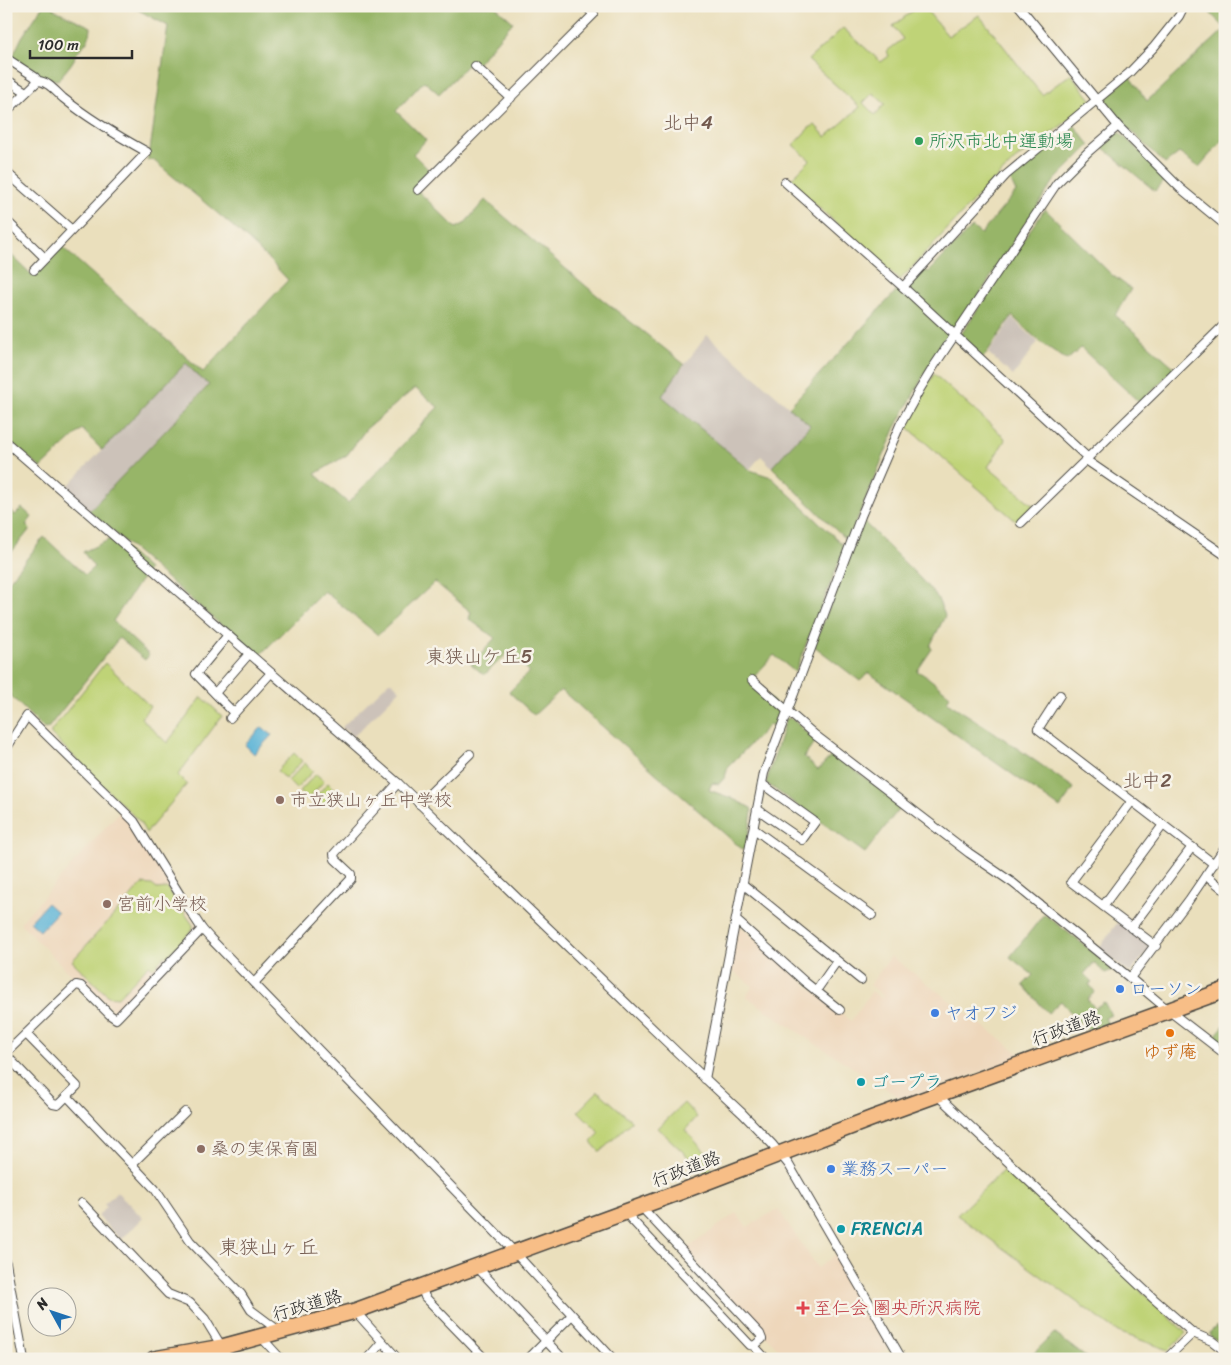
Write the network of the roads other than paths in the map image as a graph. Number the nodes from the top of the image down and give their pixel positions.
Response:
1 (586, 6) edge
2 (1020, 6) edge
3 (1184, 6) edge
4 (6, 58) edge
5 (475, 66) dead end
6 (6, 79) edge
7 (38, 82) junction
8 (26, 92) junction
9 (511, 98) junction
10 (1096, 101) junction
11 (6, 112) edge
12 (1118, 126) junction
13 (6, 172) edge
14 (785, 182) dead end
15 (418, 190) dead end
16 (6, 220) edge
17 (1225, 225) edge
18 (72, 230) junction
19 (45, 258) junction
20 (34, 270) dead end
21 (903, 287) junction
22 (1225, 324) edge
23 (955, 336) junction
24 (6, 442) edge
25 (1087, 459) junction
26 (1021, 522) dead end
27 (1225, 555) edge
28 (228, 635) junction
29 (249, 654) junction
30 (271, 673) junction
31 (752, 680) dead end
32 (215, 693) junction
33 (1060, 694) dead end
34 (787, 710) junction
35 (6, 749) edge
36 (470, 754) dead end
37 (398, 783) junction
38 (762, 784) junction
39 (1132, 801) junction
40 (419, 804) junction
41 (757, 809) junction
42 (1163, 826) junction
43 (754, 829) junction
44 (1192, 847) junction
45 (1225, 847) edge
46 (1214, 864) junction
47 (1206, 875) junction
48 (744, 885) junction
49 (1224, 888) edge
50 (1103, 906) junction
51 (872, 914) dead end
52 (736, 920) junction
53 (1131, 928) junction
54 (202, 929) junction
55 (1156, 946) junction
56 (837, 961) junction
57 (1130, 978) junction
58 (861, 980) dead end
59 (254, 983) junction
60 (1225, 990) edge
61 (816, 991) junction
62 (840, 1010) dead end
63 (1168, 1010) junction
64 (26, 1034) junction
65 (6, 1054) edge
66 (1225, 1054) edge
67 (705, 1079) junction
68 (937, 1095) junction
69 (67, 1096) junction
70 (185, 1112) dead end
71 (780, 1154) junction
72 (132, 1164) junction
73 (82, 1204) dead end
74 (643, 1206) junction
75 (627, 1212) junction
76 (514, 1253) junction
77 (6, 1263) edge
78 (477, 1268) junction
79 (422, 1288) junction
80 (355, 1311) junction
81 (572, 1315) junction
82 (281, 1332) junction
83 (1193, 1332) junction
84 (261, 1337) junction
85 (546, 1341) junction
86 (382, 1342) junction
87 (754, 1346) junction
88 (222, 1347) junction
89 (1225, 1351) edge
90 (184, 1356) edge
91 (24, 1359) edge
92 (154, 1359) edge
93 (281, 1359) edge
94 (367, 1359) edge
95 (398, 1359) edge
96 (486, 1359) edge
97 (528, 1359) edge
98 (563, 1359) edge
99 (613, 1359) edge
100 (766, 1359) edge
101 (902, 1359) edge
102 (1166, 1359) edge

1 - 9 street
2 - 10 street
3 - 10 street
4 - 7 street
5 - 9 street
6 - 8 street
7 - 8 street
7 - 18 street
8 - 11 street
9 - 15 street
10 - 12 street
10 - 21 street
12 - 17 street
12 - 23 street
13 - 18 street
14 - 21 street
16 - 19 street
18 - 19 street
19 - 20 street
21 - 23 street
22 - 25 street
23 - 25 street
23 - 34 street
24 - 28 street
25 - 26 street
25 - 27 street
28 - 29 street
28 - 32 street
29 - 30 street
29 - 32 street
30 - 32 street
30 - 37 street
31 - 34 street
33 - 39 street
34 - 38 street
34 - 57 street
35 - 54 street
36 - 40 street
37 - 40 street
37 - 59 street
38 - 41 street
38 - 41 street
39 - 42 street
39 - 50 street
40 - 67 street
41 - 43 street
42 - 44 street
42 - 50 street
43 - 48 street
43 - 51 street
44 - 46 street
44 - 53 street
45 - 46 street
46 - 47 street
47 - 49 street
47 - 55 street
48 - 52 street
48 - 56 street
50 - 53 street
52 - 61 street
52 - 67 street
53 - 55 street
54 - 59 street
54 - 64 street
55 - 57 street
56 - 58 street
56 - 61 street
57 - 63 street
59 - 76 street
60 - 63 highway, 行政道路
61 - 62 street
63 - 66 street
63 - 68 highway, 行政道路
64 - 65 street
64 - 69 street
65 - 69 street
67 - 71 street
68 - 71 highway, 行政道路
68 - 83 street
69 - 72 street
70 - 72 street
71 - 74 highway, 行政道路
71 - 101 street
72 - 82 street
73 - 88 street
74 - 75 highway, 行政道路
74 - 87 street
75 - 76 highway, 行政道路
75 - 87 street
76 - 78 highway, 行政道路
76 - 81 street
77 - 91 street
78 - 79 highway, 行政道路
78 - 85 street
79 - 80 highway, 行政道路
79 - 96 street
80 - 82 highway, 行政道路
80 - 86 street
81 - 85 street
81 - 99 street
82 - 84 highway, 行政道路
83 - 89 street
83 - 102 street
84 - 88 highway, 行政道路
84 - 93 street
85 - 97 street
85 - 98 street
86 - 94 street
86 - 95 street
87 - 100 street
88 - 90 highway, 行政道路
90 - 92 highway, 行政道路

